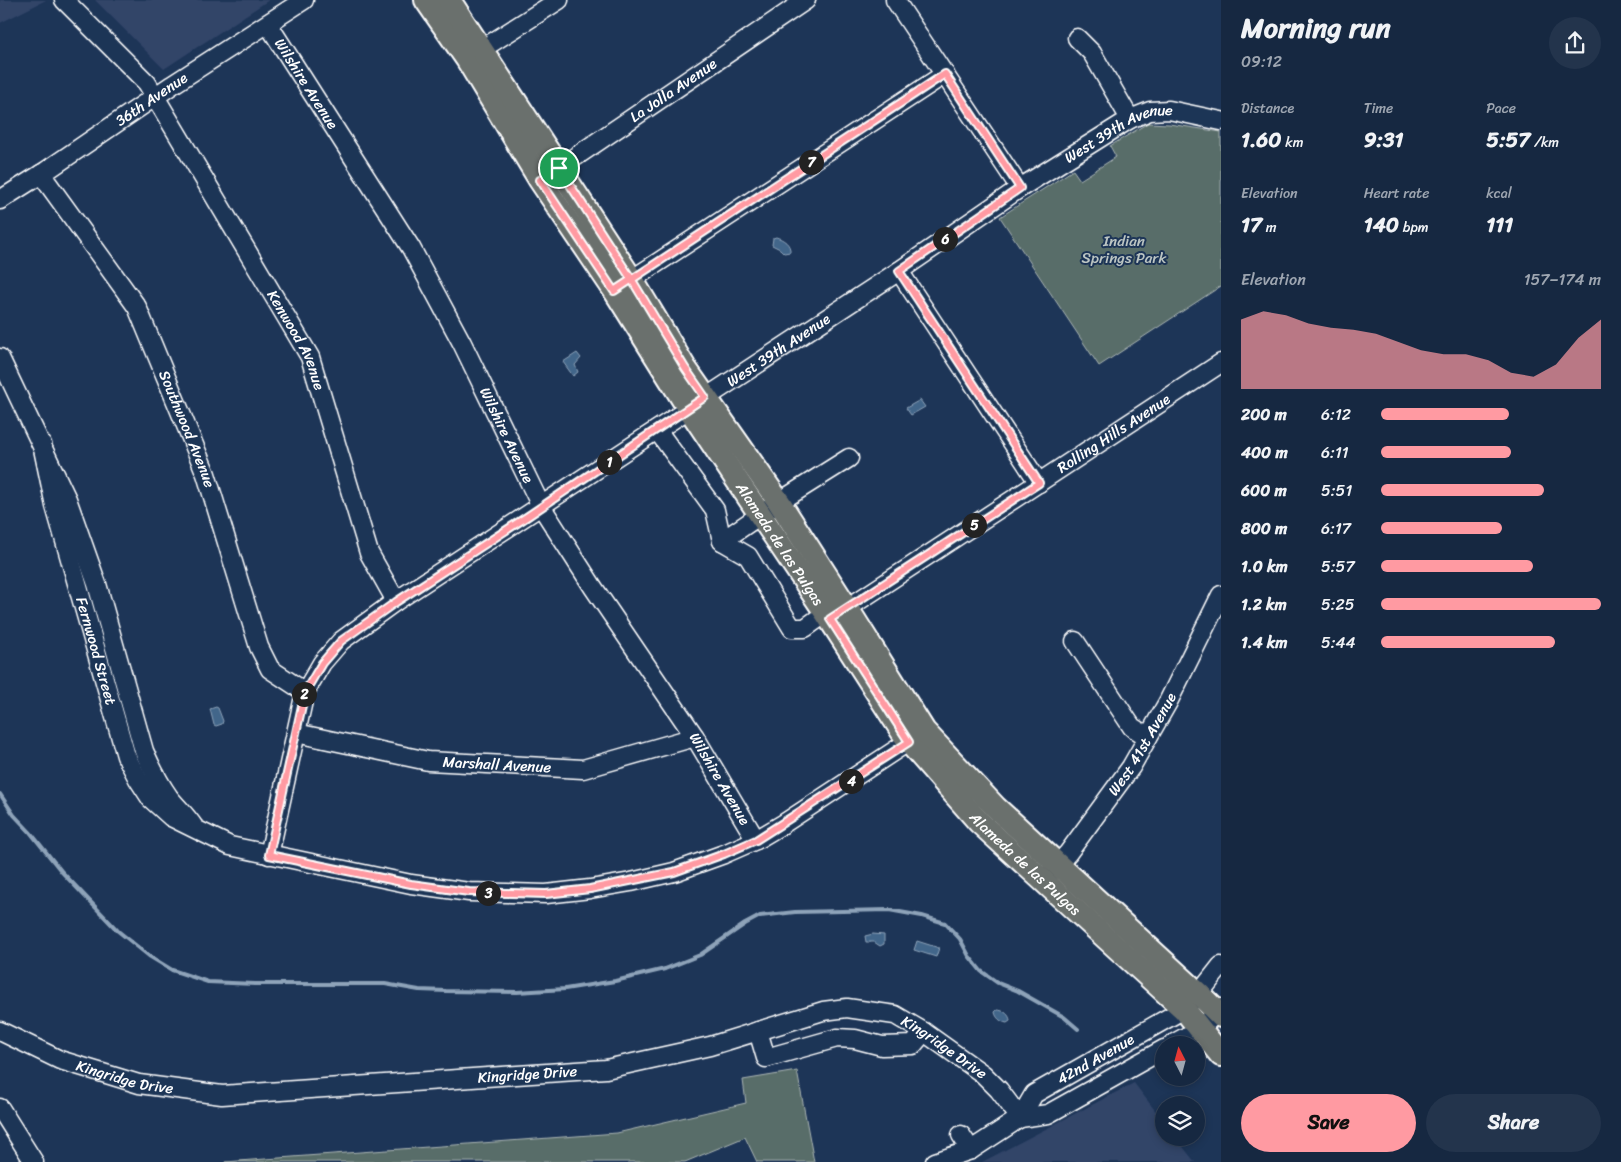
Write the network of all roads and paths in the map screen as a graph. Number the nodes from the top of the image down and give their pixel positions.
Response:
1 (64, 0) edge
2 (304, 0) edge
3 (426, 0) edge
4 (449, 0) edge
5 (559, 0) edge
6 (806, 0) edge
7 (896, 0) edge
8 (268, 24) junction
9 (1077, 38) dead end
10 (474, 54) junction
11 (945, 74) junction
12 (156, 96) junction
13 (1130, 119) junction
14 (1221, 121) edge
15 (559, 168) junction
16 (41, 174) junction
17 (540, 180) junction
18 (1020, 188) junction
19 (0, 200) edge
20 (899, 271) junction
21 (623, 285) junction
22 (0, 358) edge
23 (1221, 363) edge
24 (697, 402) junction
25 (657, 430) junction
26 (849, 458) dead end
27 (1039, 483) junction
28 (541, 506) junction
29 (770, 508) junction
30 (722, 541) junction
31 (1221, 595) edge
32 (396, 602) junction
33 (835, 613) junction
34 (1075, 641) dead end
35 (305, 692) junction
36 (296, 733) junction
37 (695, 737) junction
38 (917, 737) junction
39 (1148, 737) junction
40 (756, 840) junction
41 (269, 855) junction
42 (1059, 864) junction
43 (1042, 881) junction
44 (1221, 966) edge
45 (1192, 1002) junction
46 (1220, 1012) edge
47 (1200, 1029) junction
48 (0, 1031) edge
49 (758, 1031) junction
50 (924, 1032) junction
51 (1187, 1036) edge
52 (1155, 1054) edge
53 (1221, 1054) edge
54 (0, 1108) edge
55 (1020, 1118) junction
56 (961, 1135) dead end
57 (971, 1150) junction
58 (34, 1162) edge
59 (935, 1162) edge

1 - 12 street, Kenwood Avenue
2 - 8 street, 36th Avenue
3 - 10 main road, Alameda de las Pulgas
4 - 10 main road, Alameda de las Pulgas
5 - 10 street
6 - 15 street, La Jolla Avenue
7 - 11 street
8 - 12 street, 36th Avenue
8 - 28 street, Wilshire Avenue
9 - 13 street
10 - 15 main road, Alameda de las Pulgas
10 - 17 main road, Alameda de las Pulgas
11 - 18 street
11 - 21 street
12 - 16 street, 36th Avenue
12 - 32 street, Kenwood Avenue
13 - 14 street, West 39th Avenue
13 - 18 street, West 39th Avenue
15 - 17 street, La Jolla Avenue
15 - 21 main road, Alameda de las Pulgas
16 - 19 street, 36th Avenue
16 - 35 street, Southwood Avenue
17 - 21 main road, Alameda de las Pulgas
18 - 20 street, West 39th Avenue
20 - 24 street, West 39th Avenue
20 - 27 street
21 - 24 main road, Alameda de las Pulgas
22 - 41 street, Fernwood Street
23 - 27 street, Rolling Hills Avenue
24 - 25 street, West 39th Avenue
24 - 29 main road, Alameda de las Pulgas
25 - 28 street, West 39th Avenue
25 - 30 street
26 - 29 street
27 - 33 street, Rolling Hills Avenue
28 - 32 street, West 39th Avenue
28 - 37 street, Wilshire Avenue
29 - 30 street
29 - 33 main road, Alameda de las Pulgas
30 - 33 street, Rolling Hills Avenue
31 - 39 street, West 41st Avenue
32 - 35 street, West 39th Avenue
33 - 38 main road, Alameda de las Pulgas
34 - 39 street
35 - 36 street, West 39th Avenue
36 - 37 street, Marshall Avenue
36 - 41 street, West 39th Avenue
37 - 40 street, Wilshire Avenue
38 - 40 street, Fernwood Street
38 - 42 main road, Alameda de las Pulgas
38 - 43 main road, Alameda de las Pulgas
39 - 42 street, West 41st Avenue
40 - 41 street, Fernwood Street
42 - 43 street, West 41st Avenue
42 - 45 main road, Alameda de las Pulgas
43 - 45 main road, Alameda de las Pulgas
44 - 45 street, 42nd Avenue
45 - 46 main road, Alameda de las Pulgas
45 - 47 main road, Alameda de las Pulgas
45 - 55 street, 42nd Avenue
46 - 47 street
47 - 51 street
47 - 53 main road, Alameda de las Pulgas
48 - 49 street, Kingridge Drive
49 - 50 street, Kingridge Drive
49 - 50 street
50 - 55 street, Kingridge Drive
52 - 55 street, 42nd Avenue
54 - 58 street
55 - 57 street, 42nd Avenue
56 - 57 street
57 - 59 street, 42nd Avenue

